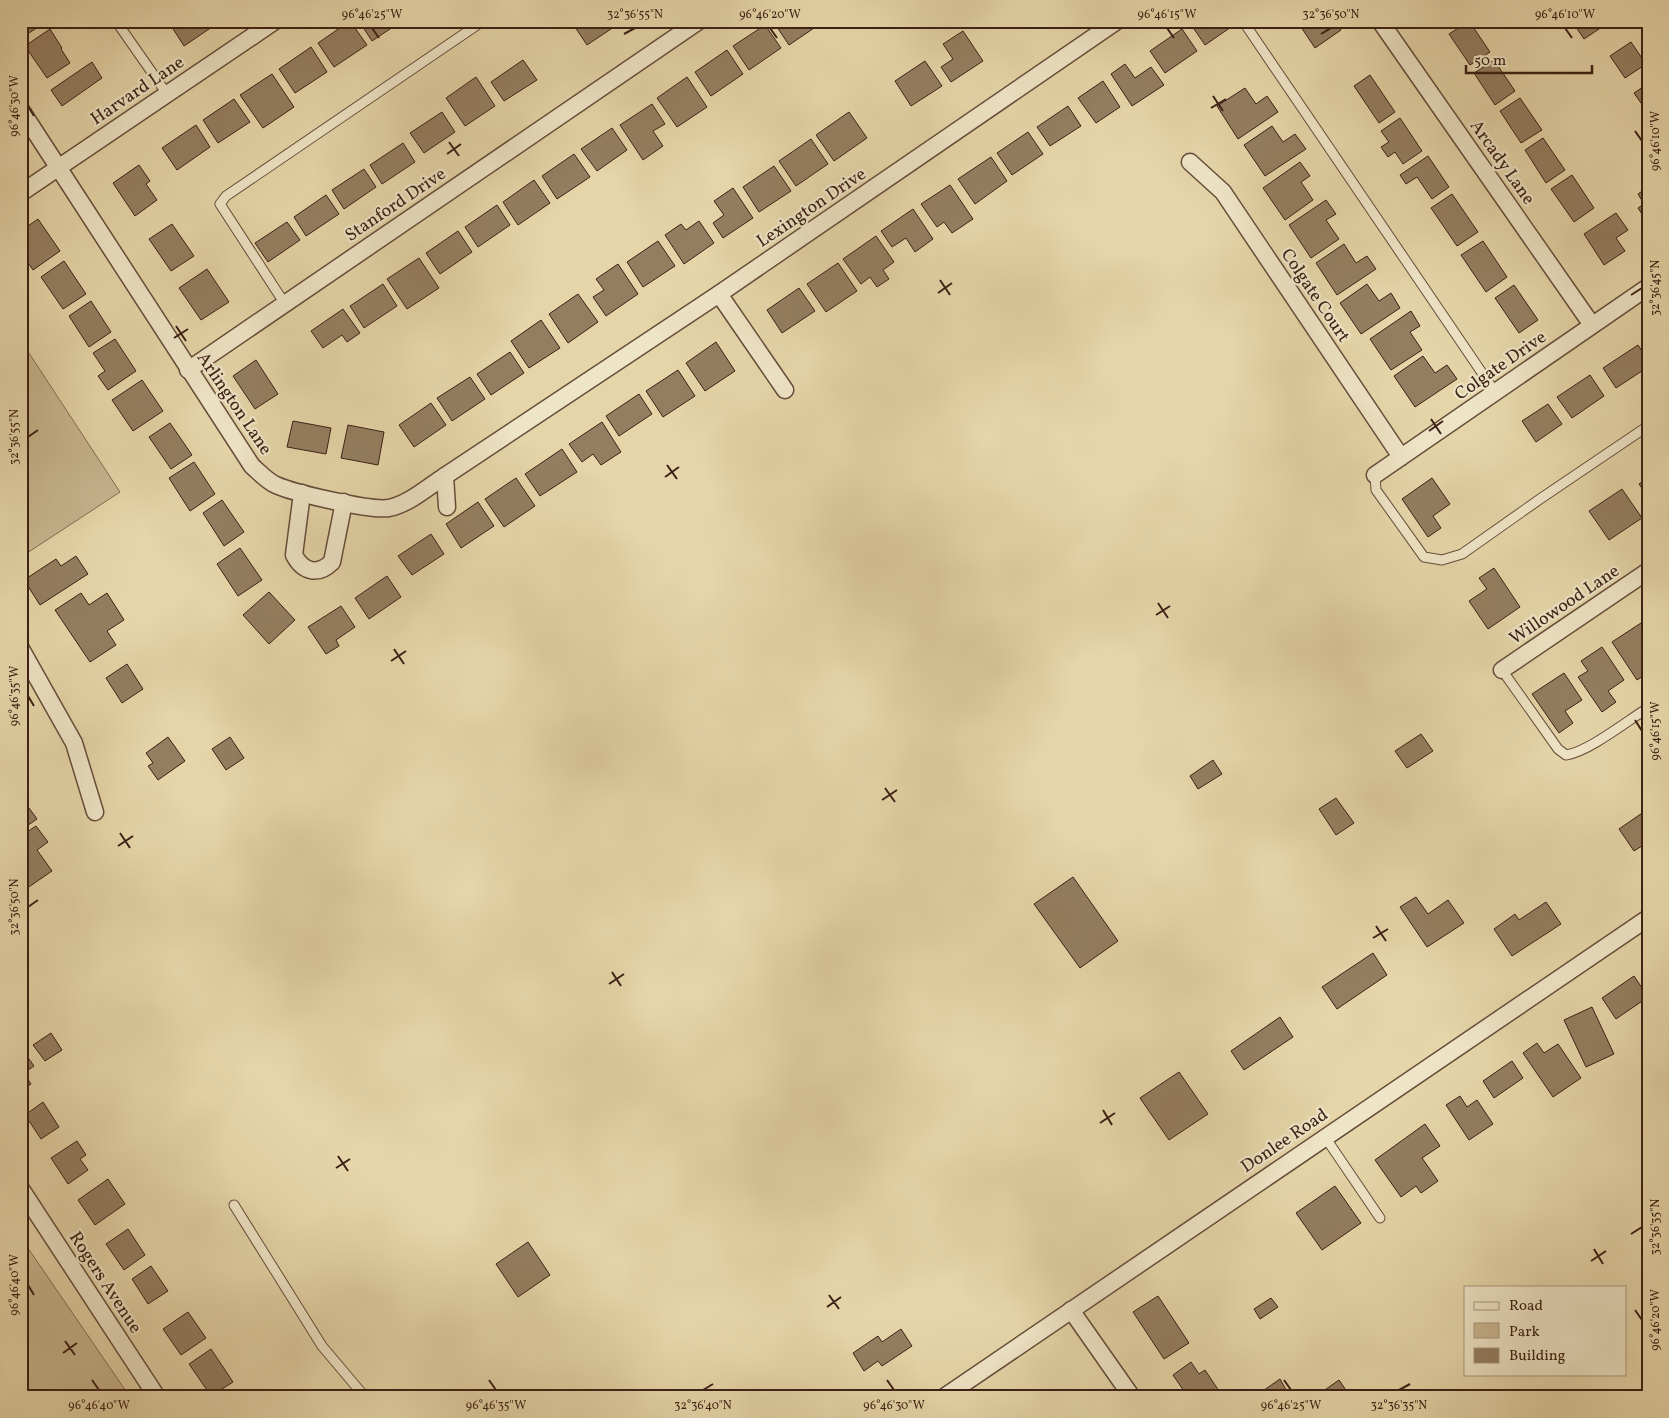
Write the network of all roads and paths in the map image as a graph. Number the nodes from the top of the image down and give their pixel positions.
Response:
1 (116, 21) edge
2 (484, 21) edge
3 (699, 21) edge
4 (1117, 21) edge
5 (1244, 21) edge
6 (1380, 21) edge
7 (266, 24) edge
8 (166, 94) junction
9 (21, 110) edge
10 (1190, 162) dead end
11 (58, 167) junction
12 (21, 193) edge
13 (1648, 287) edge
14 (719, 294) junction
15 (285, 304) junction
16 (1592, 325) junction
17 (188, 370) junction
18 (784, 390) dead end
19 (1495, 392) junction
20 (526, 422) joint
21 (1648, 426) edge
22 (1401, 457) junction
23 (1375, 475) joint
24 (445, 476) junction
25 (302, 493) junction
26 (344, 502) junction
27 (447, 507) dead end
28 (1648, 571) edge
29 (21, 649) edge
30 (1502, 670) joint
31 (1648, 708) edge
32 (94, 812) dead end
33 (1648, 918) edge
34 (1325, 1137) junction
35 (21, 1189) edge
36 (234, 1204) dead end
37 (1380, 1218) dead end
38 (1071, 1310) junction
39 (157, 1397) edge
40 (365, 1397) edge
41 (944, 1397) edge
42 (1132, 1397) edge

1 - 8 lane
2 - 15 lane
3 - 15 street, Stanford Drive
4 - 14 street, Lexington Drive
5 - 19 lane
6 - 16 street, Arcady Lane
7 - 8 street, Harvard Lane
8 - 11 street, Harvard Lane
9 - 11 street, Arlington Lane
10 - 22 street, Colgate Court
11 - 12 street, Harvard Lane
11 - 17 street, Arlington Lane
13 - 16 street, Colgate Drive
14 - 18 street
14 - 20 street, Lexington Drive
15 - 17 street, Stanford Drive
16 - 19 street, Colgate Drive
17 - 25 street, Arlington Lane
19 - 22 street, Colgate Drive
20 - 24 street, Arlington Lane
21 - 23 lane
22 - 23 street, Colgate Drive
24 - 26 street, Arlington Lane
24 - 27 street
25 - 26 street, Arlington Lane
25 - 26 street
28 - 30 street, Willowood Lane
29 - 32 street
30 - 31 lane
33 - 34 street, Donlee Road
34 - 37 lane
34 - 38 street, Donlee Road
35 - 39 street, Rogers Avenue
36 - 40 lane
38 - 41 street, Donlee Road
38 - 42 street

